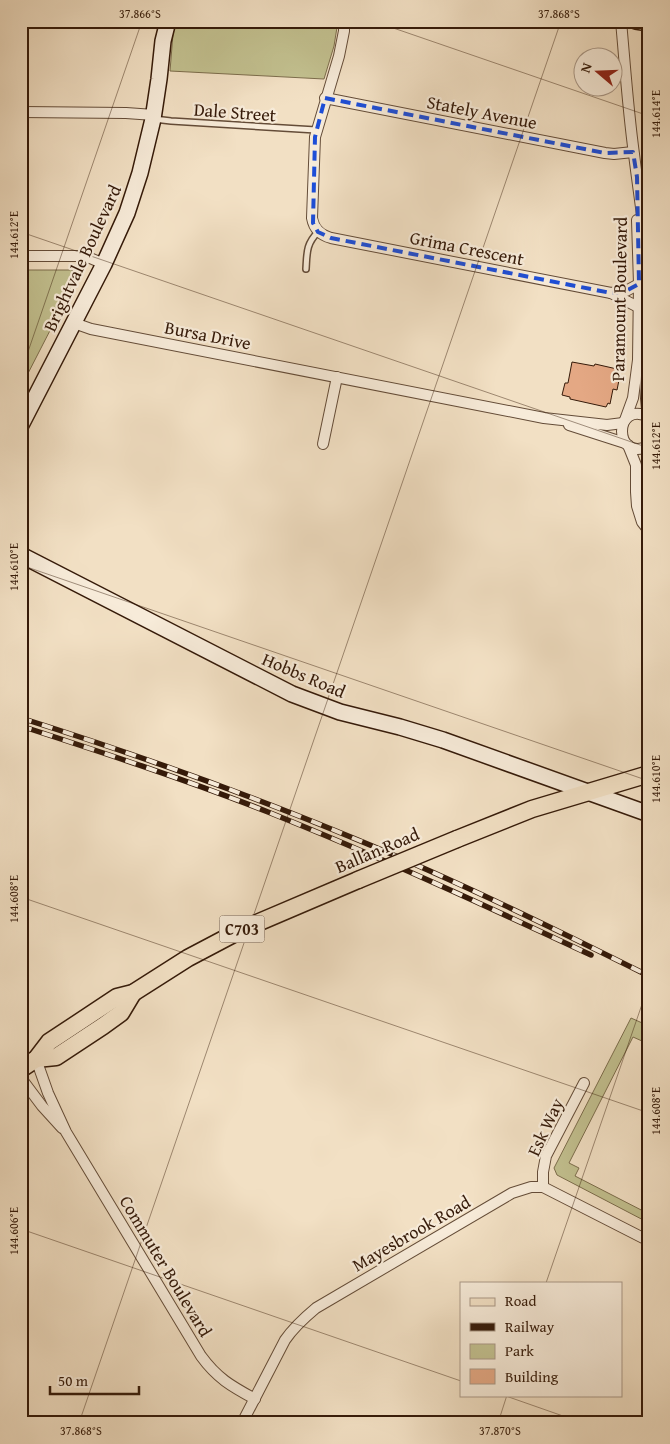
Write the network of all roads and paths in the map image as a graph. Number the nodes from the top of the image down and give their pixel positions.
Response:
1 (160, 21) edge
2 (168, 21) edge
3 (344, 21) edge
4 (621, 21) edge
5 (636, 21) edge
6 (649, 23) edge
7 (162, 41) junction
8 (325, 98) junction
9 (21, 112) edge
10 (154, 117) junction
11 (316, 130) junction
12 (633, 152) junction
13 (318, 232) junction
14 (21, 256) edge
15 (104, 264) junction
16 (306, 269) dead end
17 (645, 284) edge
18 (612, 293) junction
19 (645, 304) edge
20 (74, 323) junction
21 (337, 377) junction
22 (649, 416) edge
23 (544, 418) junction
24 (624, 422) junction
25 (21, 425) edge
26 (323, 444) dead end
27 (627, 444) junction
28 (649, 446) edge
29 (649, 460) edge
30 (649, 509) edge
31 (649, 531) edge
32 (21, 555) edge
33 (649, 774) edge
34 (587, 792) junction
35 (649, 814) edge
36 (36, 1059) junction
37 (21, 1069) edge
38 (21, 1078) edge
39 (584, 1083) dead end
40 (66, 1132) junction
41 (543, 1187) junction
42 (649, 1241) edge
43 (255, 1399) junction
44 (242, 1423) edge

1 - 7 street, Brightvale Boulevard
2 - 7 street, Brightvale Boulevard
3 - 8 street
4 - 12 street, Paramount Boulevard
5 - 6 street
7 - 10 street, Brightvale Boulevard
8 - 11 street
8 - 12 street, Stately Avenue
9 - 10 street
10 - 11 lane, Dale Street
10 - 15 street, Brightvale Boulevard
11 - 13 street
12 - 17 street, Paramount Boulevard
13 - 16 lane
13 - 18 street, Grima Crescent
14 - 15 street
15 - 20 street, Brightvale Boulevard
17 - 18 street, Grima Crescent
17 - 19 street, Paramount Boulevard
18 - 19 street, Grima Crescent
19 - 22 street, Paramount Boulevard
19 - 24 street, Paramount Boulevard
20 - 21 street, Bursa Drive
20 - 25 street, Brightvale Boulevard
21 - 23 street, Bursa Drive
21 - 26 street
22 - 24 street, Bursa Drive
23 - 24 street, Bursa Drive
23 - 27 street, Bursa Drive
24 - 27 street
27 - 28 street, Bursa Drive
27 - 31 street
29 - 30 street
32 - 34 street, Hobbs Road
33 - 34 main road, Ballan Road / C703
34 - 35 street, Hobbs Road
34 - 36 main road, Ballan Road / C703, bridge
36 - 37 main road, Ballan Road / C703
36 - 40 street, Commuter Boulevard
38 - 40 street, Commuter Boulevard
39 - 41 street, Esk Way
40 - 43 street, Commuter Boulevard
41 - 42 street
41 - 43 street, Mayesbrook Road
43 - 44 street, Mayesbrook Road

